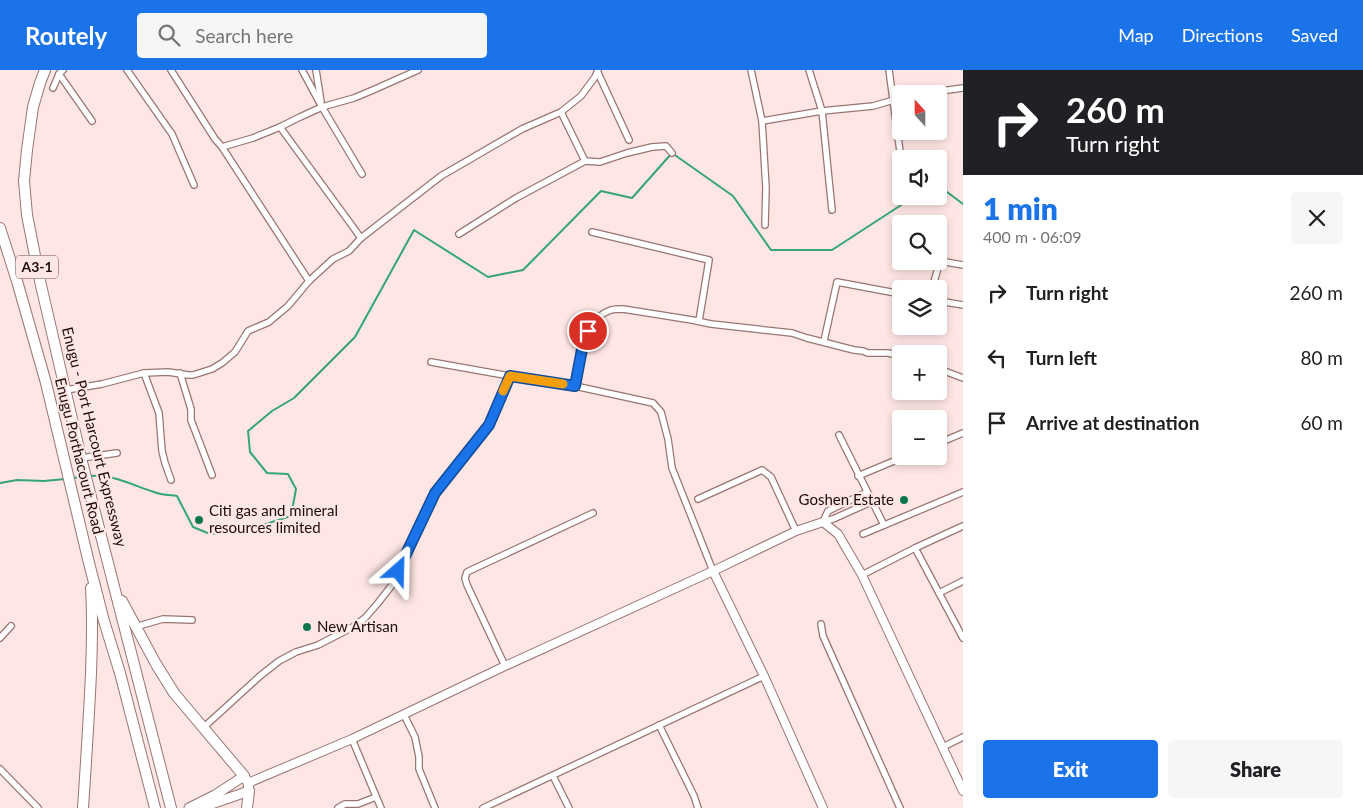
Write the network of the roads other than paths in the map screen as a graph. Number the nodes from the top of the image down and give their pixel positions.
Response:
1 (45, 70) edge
2 (127, 70) edge
3 (171, 70) edge
4 (302, 70) edge
5 (316, 70) edge
6 (418, 70) edge
7 (751, 70) edge
8 (810, 70) edge
9 (889, 70) edge
10 (598, 71) edge
11 (61, 72) edge
12 (53, 88) dead end
13 (963, 88) edge
14 (948, 90) edge
15 (892, 92) edge
16 (892, 100) edge
17 (322, 108) junction
18 (822, 111) junction
19 (560, 112) junction
20 (92, 121) dead end
21 (762, 121) junction
22 (280, 127) junction
23 (629, 140) dead end
24 (222, 147) junction
25 (672, 153) dead end
26 (585, 161) junction
27 (362, 174) dead end
28 (194, 185) dead end
29 (832, 210) dead end
30 (765, 225) dead end
31 (0, 228) edge
32 (592, 232) dead end
33 (459, 234) dead end
34 (360, 238) junction
35 (963, 266) edge
36 (935, 280) edge
37 (310, 281) junction
38 (892, 292) edge
39 (947, 302) edge
40 (963, 305) edge
41 (699, 321) junction
42 (824, 342) junction
43 (892, 354) edge
44 (431, 362) dead end
45 (947, 372) edge
46 (144, 373) junction
47 (180, 373) junction
48 (510, 376) junction
49 (963, 378) edge
50 (575, 386) junction
51 (66, 390) junction
52 (963, 433) edge
53 (839, 435) dead end
54 (947, 440) edge
55 (117, 454) dead end
56 (82, 460) junction
57 (892, 462) edge
58 (212, 475) dead end
59 (858, 476) junction
60 (171, 480) dead end
61 (867, 492) junction
62 (963, 492) edge
63 (698, 498) dead end
64 (872, 502) junction
65 (593, 513) dead end
66 (823, 522) junction
67 (884, 525) junction
68 (963, 526) edge
69 (796, 531) junction
70 (864, 534) dead end
71 (916, 548) junction
72 (89, 562) junction
73 (713, 571) junction
74 (862, 575) junction
75 (963, 581) edge
76 (116, 591) junction
77 (939, 593) junction
78 (192, 620) dead end
79 (821, 624) dead end
80 (11, 626) dead end
81 (135, 626) junction
82 (962, 635) edge
83 (0, 638) edge
84 (505, 666) junction
85 (764, 676) junction
86 (404, 715) junction
87 (659, 725) junction
88 (203, 728) junction
89 (963, 737) edge
90 (352, 740) junction
91 (943, 747) junction
92 (0, 769) edge
93 (553, 776) junction
94 (247, 783) junction
95 (963, 791) edge
96 (376, 797) junction
97 (38, 808) edge
98 (83, 808) edge
99 (155, 808) edge
100 (171, 808) edge
101 (189, 808) edge
102 (200, 808) edge
103 (248, 808) edge
104 (338, 808) edge
105 (381, 808) edge
106 (435, 808) edge
107 (483, 808) edge
108 (569, 808) edge
109 (698, 808) edge
110 (823, 808) edge
111 (900, 808) edge

1 - 51 highway, Enugu - Port Harcourt Expressway / A3-1
2 - 28 street
3 - 24 street
4 - 17 street
5 - 17 street
6 - 17 street
7 - 21 street
8 - 18 street
9 - 15 street
10 - 19 street
10 - 23 street
11 - 12 street
11 - 20 street
13 - 14 street
16 - 18 street
17 - 22 street
17 - 27 street
18 - 21 street
18 - 29 street
19 - 26 street
19 - 34 street
21 - 30 street
22 - 24 street
22 - 34 street
24 - 37 street
25 - 26 street
26 - 33 street
31 - 72 highway, Enugu Porthacourt Road / A3-1
32 - 41 street
34 - 37 street
35 - 36 street
37 - 47 street
38 - 42 street
39 - 40 street
41 - 42 street
41 - 50 street
42 - 43 street
44 - 48 street
45 - 49 street
46 - 47 street
46 - 51 street
46 - 60 street
47 - 58 street
48 - 50 street
48 - 88 street
50 - 73 street
51 - 56 highway, Enugu - Port Harcourt Expressway / A3-1
52 - 54 street
53 - 59 street
55 - 56 street
56 - 76 highway, Enugu - Port Harcourt Expressway / A3-1
57 - 59 street
59 - 61 street
61 - 64 street
61 - 66 street
62 - 67 street
63 - 69 street
64 - 66 street
64 - 67 street
65 - 84 street
66 - 69 main road
66 - 74 main road
67 - 70 street
68 - 71 street
69 - 73 main road
71 - 74 street
71 - 77 street
72 - 98 highway
72 - 99 highway, Enugu Porthacourt Road / A3-1
73 - 84 main road
73 - 85 main road
74 - 91 main road
75 - 77 street
76 - 81 highway
76 - 100 highway, Enugu - Port Harcourt Expressway / A3-1
77 - 82 street
78 - 81 street
79 - 111 street
80 - 83 street
81 - 88 highway
84 - 86 main road
85 - 87 street
85 - 110 main road
86 - 90 main road
86 - 106 street
87 - 93 street
87 - 109 street
88 - 94 highway
89 - 91 street
90 - 94 main road
90 - 96 street
91 - 95 main road
92 - 97 street
93 - 107 street
93 - 108 street
94 - 101 main road
94 - 102 main road
94 - 103 highway
96 - 104 street
96 - 105 street

